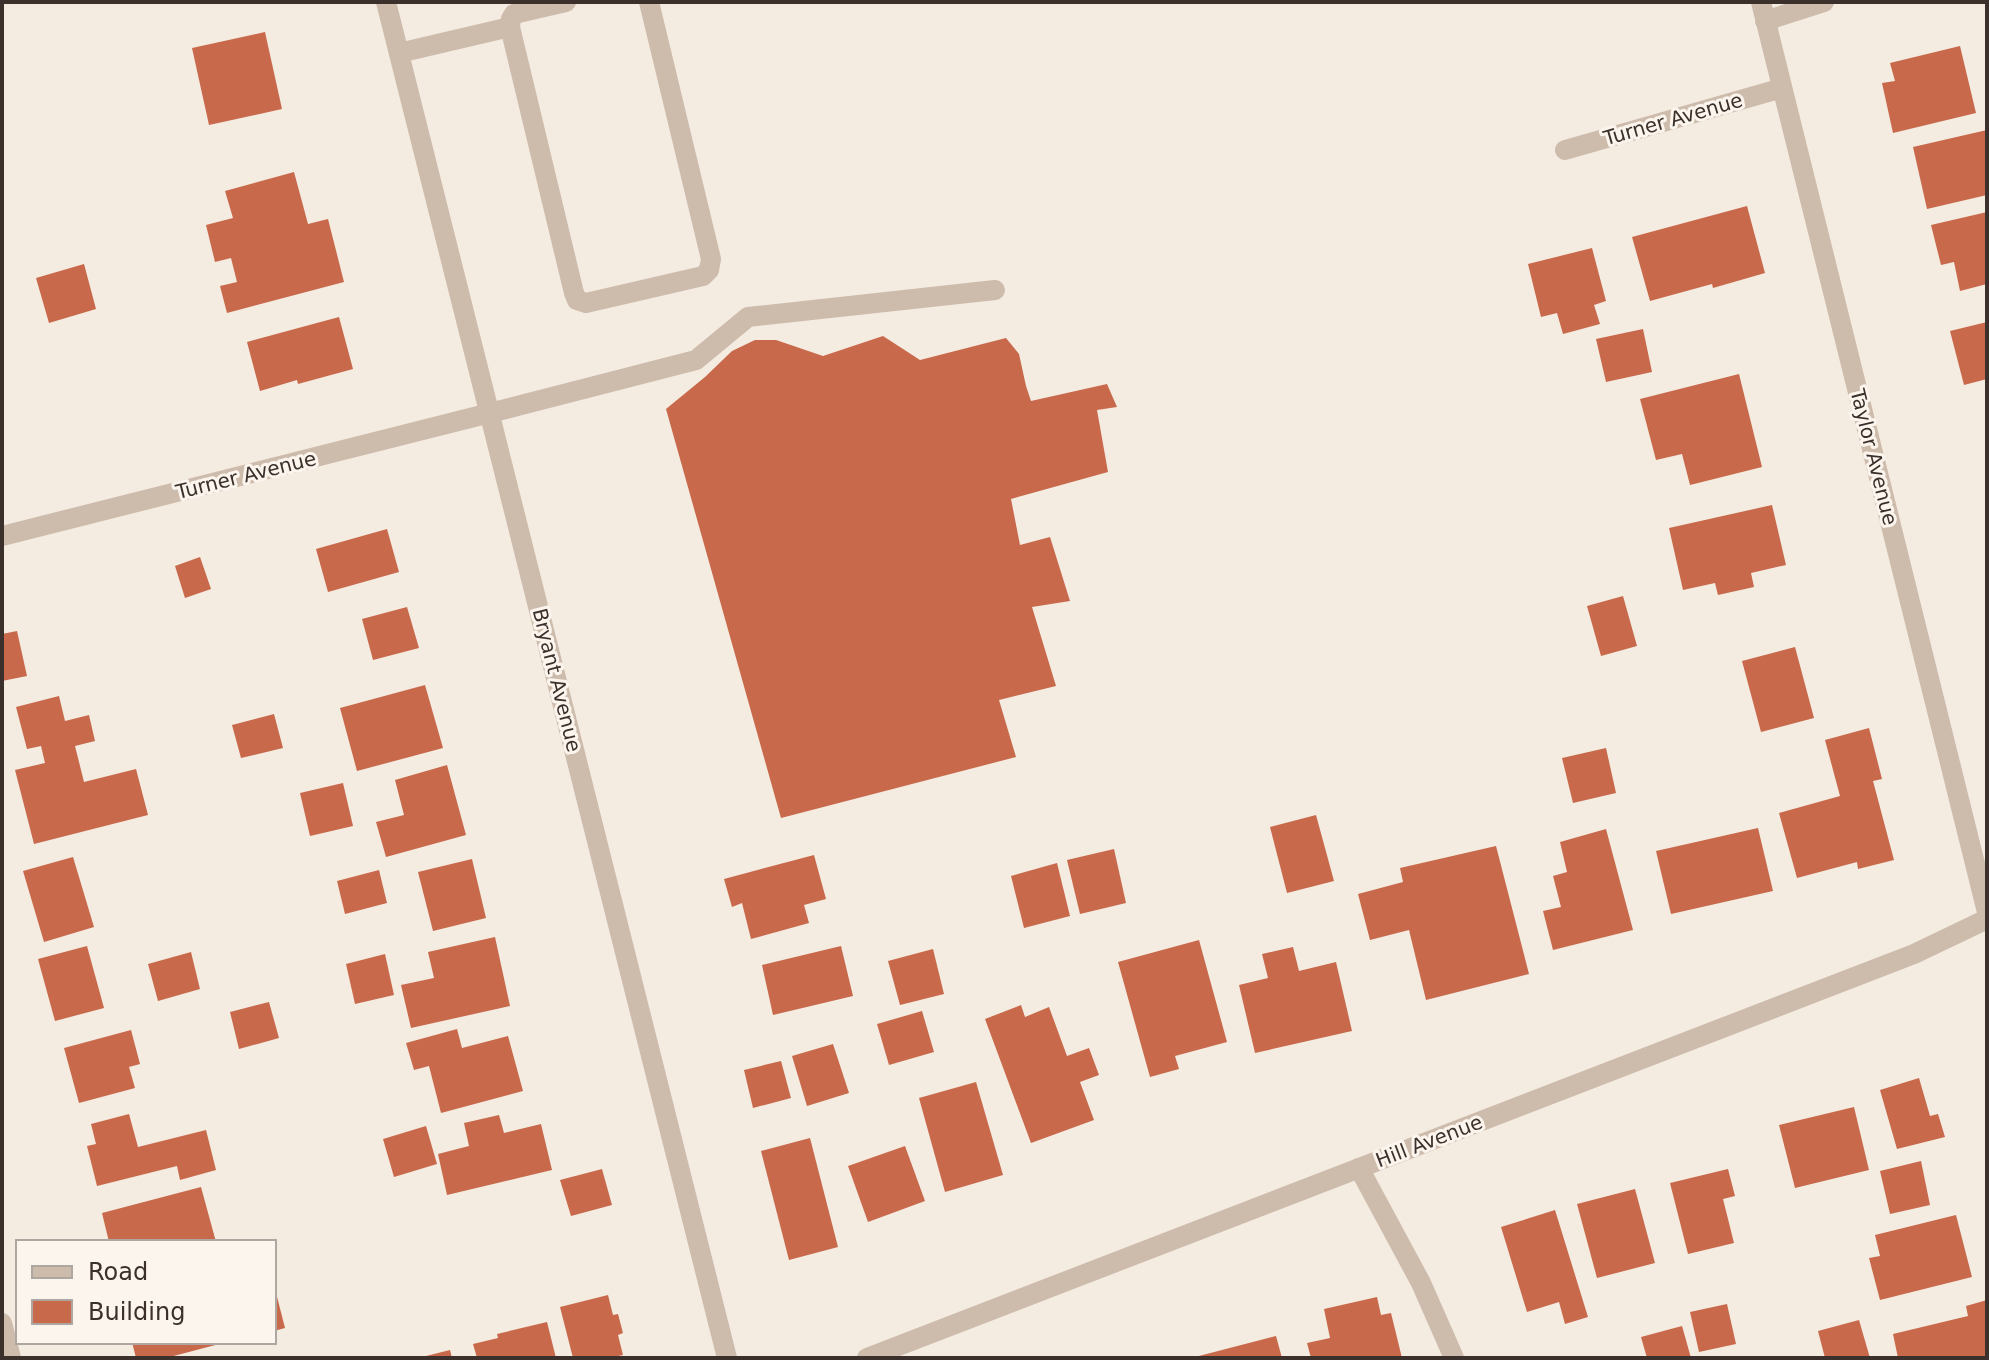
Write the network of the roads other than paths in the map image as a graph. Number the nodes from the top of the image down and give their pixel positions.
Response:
1 (386, 2) edge
2 (566, 2) edge
3 (649, 2) edge
4 (1824, 2) edge
5 (1763, 11) edge
6 (510, 27) junction
7 (399, 53) junction
8 (1782, 88) junction
9 (1565, 150) dead end
10 (995, 290) dead end
11 (490, 413) junction
12 (2, 536) edge
13 (1987, 912) edge
14 (1987, 919) edge
15 (1359, 1168) junction
16 (2, 1323) edge
17 (11, 1358) edge
18 (727, 1358) edge
19 (867, 1358) edge
20 (1454, 1358) edge

1 - 7 street, Bryant Avenue
2 - 6 street
3 - 6 street
4 - 5 street
5 - 8 street, Taylor Avenue
6 - 7 street
7 - 11 street, Bryant Avenue
8 - 9 street, Turner Avenue
8 - 13 street, Taylor Avenue
10 - 11 street, Turner Avenue
11 - 12 street, Turner Avenue
11 - 18 street, Bryant Avenue
14 - 15 street, Hill Avenue
15 - 19 street, Hill Avenue
15 - 20 street
16 - 17 street

